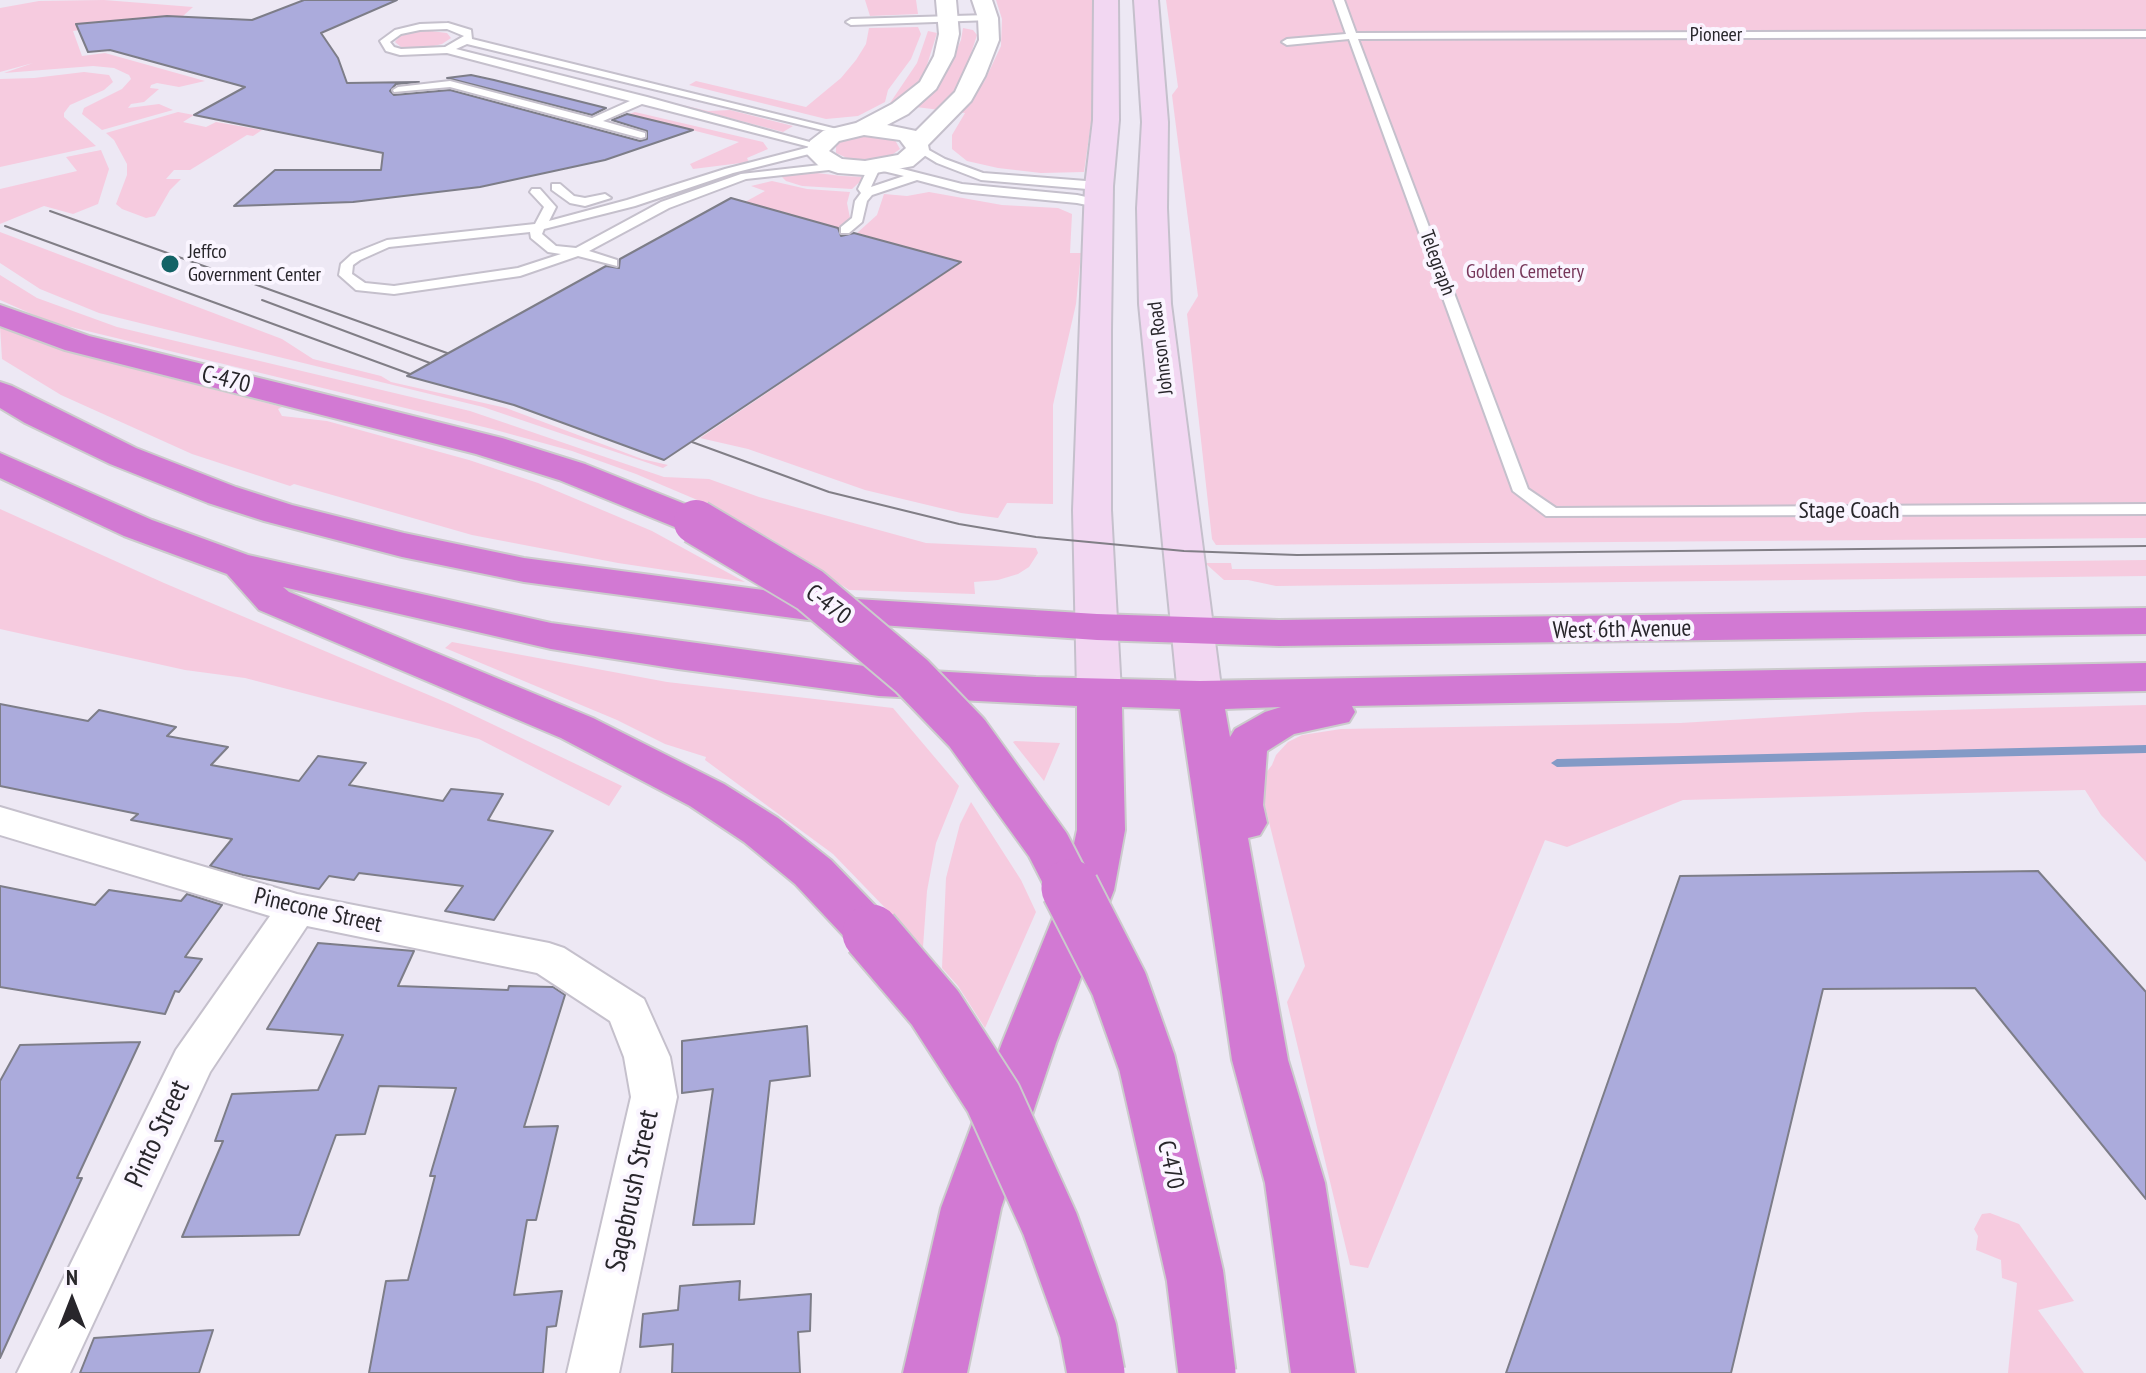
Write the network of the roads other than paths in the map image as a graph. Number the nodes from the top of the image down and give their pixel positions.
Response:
1 (1106, 0) edge
2 (1146, 0) edge
3 (1339, 0) edge
4 (985, 9) edge
5 (947, 10) edge
6 (851, 22) dead end
7 (2146, 34) edge
8 (1353, 36) junction
9 (466, 41) junction
10 (1287, 42) dead end
11 (447, 50) junction
12 (572, 68) junction
13 (549, 77) junction
14 (670, 87) junction
15 (398, 90) dead end
16 (503, 98) junction
17 (639, 100) junction
18 (593, 122) junction
19 (853, 130) junction
20 (641, 135) dead end
21 (918, 145) junction
22 (817, 148) junction
23 (838, 166) junction
24 (879, 167) junction
25 (729, 171) junction
26 (915, 177) junction
27 (556, 187) dead end
28 (536, 192) dead end
29 (868, 192) junction
30 (1099, 197) junction
31 (539, 227) junction
32 (845, 230) dead end
33 (578, 252) junction
34 (612, 263) dead end
35 (1155, 304) junction
36 (0, 315) edge
37 (0, 393) edge
38 (0, 464) edge
39 (2146, 509) edge
40 (1552, 513) joint
41 (236, 564) junction
42 (2146, 621) edge
43 (1097, 627) junction
44 (1192, 631) junction
45 (2146, 677) edge
46 (1462, 690) junction
47 (1099, 692) junction
48 (1200, 695) junction
49 (7, 833) edge
50 (297, 909) junction
51 (628, 1011) joint
52 (1257, 1043) junction
53 (43, 1373) edge
54 (593, 1373) edge
55 (935, 1373) edge
56 (1096, 1373) edge
57 (1207, 1373) edge
58 (1323, 1373) edge

1 - 30 main road
2 - 35 main road, Johnson Road
3 - 8 lane, Telegraph
4 - 5 lane
4 - 21 street
5 - 6 lane
5 - 19 street
7 - 8 lane, Pioneer
8 - 10 lane, Pioneer
8 - 40 lane, Telegraph
9 - 11 lane
9 - 11 lane
9 - 12 lane
11 - 13 lane
12 - 13 lane
12 - 14 lane
13 - 16 lane
13 - 17 lane
14 - 17 lane
14 - 19 lane
15 - 16 lane
16 - 18 lane
17 - 18 lane
17 - 22 lane
18 - 20 lane
19 - 21 street
19 - 22 street
21 - 24 street
21 - 30 lane
22 - 23 street
22 - 25 lane
23 - 24 street
23 - 33 lane
24 - 26 lane
24 - 29 lane
25 - 27 lane
25 - 31 lane
26 - 29 lane
26 - 30 lane
28 - 31 lane
29 - 32 lane
30 - 35 main road
30 - 43 main road
31 - 33 lane
31 - 33 lane
33 - 34 lane
35 - 44 main road, Johnson Road
36 - 57 highway, C-470, bridge
37 - 43 highway, West 6th Avenue
38 - 41 highway
39 - 40 lane, Stage Coach
41 - 47 highway
41 - 56 highway, bridge
42 - 44 highway, West 6th Avenue
43 - 44 highway, West 6th Avenue
43 - 47 main road
44 - 48 main road, Johnson Road
45 - 46 highway
46 - 48 highway
46 - 52 highway
47 - 48 highway
47 - 55 highway
48 - 52 highway
49 - 50 street, Pinecone Street
50 - 51 street, Pinecone Street
50 - 53 street, Pinto Street
51 - 54 street, Sagebrush Street
52 - 58 highway

